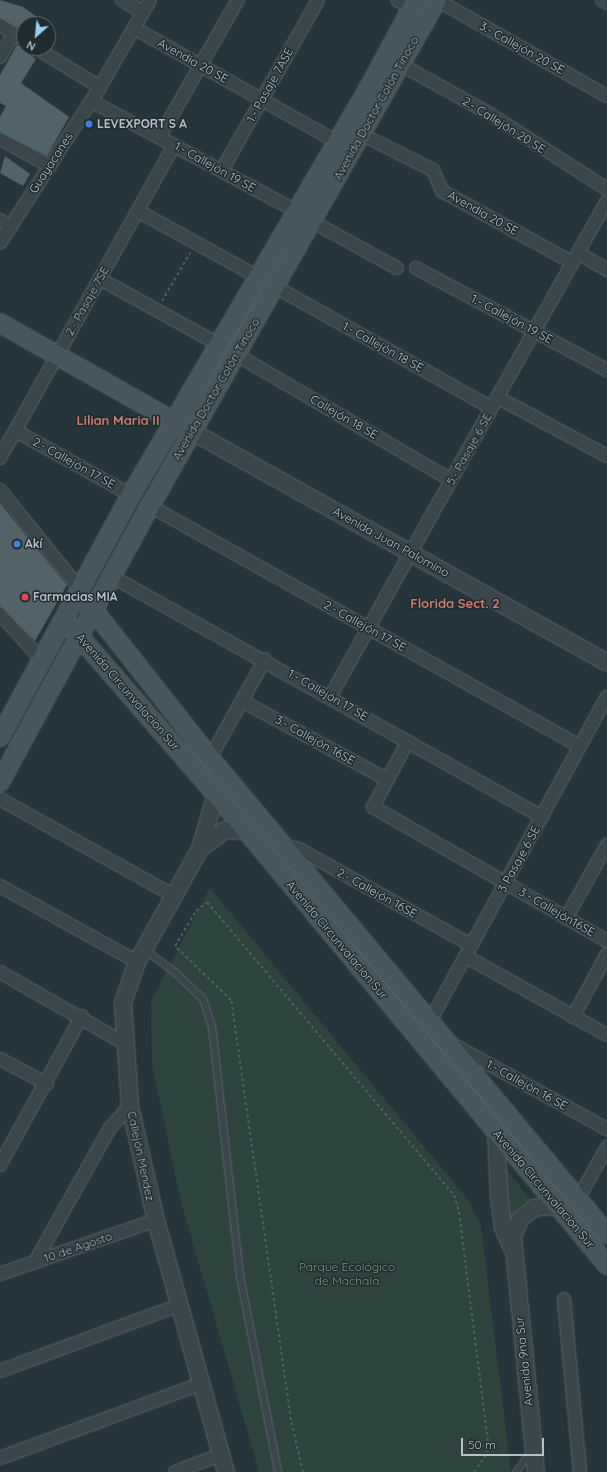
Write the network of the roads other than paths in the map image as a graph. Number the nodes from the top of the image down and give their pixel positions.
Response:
1 (122, 0) edge
2 (150, 0) edge
3 (238, 0) edge
4 (318, 0) edge
5 (437, 0) edge
6 (602, 0) edge
7 (408, 3) edge
8 (607, 3) edge
9 (143, 12) junction
10 (0, 25) edge
11 (134, 28) junction
12 (16, 35) edge
13 (16, 40) edge
14 (49, 56) edge
15 (0, 57) edge
16 (400, 64) junction
17 (201, 66) junction
18 (100, 87) junction
19 (607, 96) edge
20 (262, 100) junction
21 (91, 101) junction
22 (361, 134) junction
23 (160, 136) junction
24 (0, 139) edge
25 (335, 141) junction
26 (174, 145) junction
27 (50, 166) junction
28 (222, 170) junction
29 (607, 188) edge
30 (607, 201) edge
31 (138, 211) junction
32 (296, 211) junction
33 (0, 220) edge
34 (311, 221) junction
35 (11, 227) junction
36 (0, 243) edge
37 (576, 258) junction
38 (397, 268) dead end
39 (416, 268) dead end
40 (607, 270) edge
41 (258, 277) junction
42 (100, 279) junction
43 (274, 286) junction
44 (0, 323) edge
45 (534, 331) junction
46 (220, 345) junction
47 (58, 355) junction
48 (236, 355) junction
49 (607, 370) edge
50 (497, 397) junction
51 (491, 408) junction
52 (174, 422) junction
53 (16, 431) junction
54 (191, 431) junction
55 (607, 456) edge
56 (0, 458) edge
57 (451, 480) junction
58 (0, 490) edge
59 (131, 495) junction
60 (150, 506) junction
61 (411, 553) junction
62 (111, 576) junction
63 (80, 589) junction
64 (92, 612) junction
65 (0, 614) edge
66 (62, 620) junction
67 (369, 628) junction
68 (80, 635) junction
69 (265, 659) junction
70 (42, 660) junction
71 (607, 662) edge
72 (330, 697) junction
73 (607, 697) edge
74 (242, 700) junction
75 (0, 737) edge
76 (408, 741) junction
77 (580, 746) junction
78 (210, 758) junction
79 (388, 780) junction
80 (0, 782) edge
81 (216, 794) junction
82 (0, 799) edge
83 (542, 817) junction
84 (246, 831) junction
85 (278, 840) junction
86 (607, 845) edge
87 (200, 849) junction
88 (261, 849) junction
89 (506, 882) junction
90 (0, 886) edge
91 (174, 896) junction
92 (566, 918) junction
93 (607, 941) edge
94 (471, 946) junction
95 (607, 954) edge
96 (140, 956) junction
97 (465, 956) junction
98 (0, 972) edge
99 (82, 1016) junction
100 (573, 1017) junction
101 (430, 1021) junction
102 (607, 1035) edge
103 (446, 1041) junction
104 (124, 1043) junction
105 (0, 1059) edge
106 (469, 1069) junction
107 (455, 1082) junction
108 (47, 1084) junction
109 (130, 1106) junction
110 (607, 1129) edge
111 (496, 1131) junction
112 (607, 1147) edge
113 (3, 1151) edge
114 (0, 1165) edge
115 (578, 1200) junction
116 (562, 1210) junction
117 (156, 1220) junction
118 (607, 1234) edge
119 (512, 1250) junction
120 (35, 1262) junction
121 (607, 1265) edge
122 (0, 1274) edge
123 (564, 1299) dead end
124 (179, 1305) junction
125 (0, 1372) edge
126 (202, 1384) junction
127 (533, 1448) junction
128 (222, 1454) junction
129 (0, 1458) edge
130 (175, 1472) edge
131 (226, 1472) edge
132 (278, 1472) edge
133 (516, 1472) edge
134 (536, 1472) edge
135 (580, 1472) edge

1 - 9 street
2 - 9 street, Guayacanes
3 - 17 street
4 - 20 street, 1.- Pasaje 7ASE
5 - 16 main road, Avenida Doctor Colón Tinoco
5 - 19 street, 3.- Callejón 20 SE
6 - 8 street
7 - 25 main road, Avenida Doctor Colón Tinoco
9 - 11 street, Guayacanes
10 - 12 street
11 - 17 street, Avendia 20 SE
11 - 18 street, Guayacanes
13 - 15 street
14 - 18 street
16 - 22 main road, Avenida Doctor Colón Tinoco
16 - 29 street, 2.- Callejón 20 SE
17 - 20 street, Avendia 20 SE
17 - 23 street
18 - 21 street, Guayacanes
20 - 25 street, Avendia 20 SE
20 - 28 street, 1.- Pasaje 7ASE
21 - 23 street, 1.- Callejón 19 SE
21 - 27 street, Guayacanes
22 - 34 main road, Avenida Doctor Colón Tinoco
22 - 37 street, Avendia 20 SE
23 - 26 street, 1.- Callejón 19 SE
24 - 27 street
25 - 32 main road, Avenida Doctor Colón Tinoco
26 - 28 street, 1.- Callejón 19 SE
26 - 31 street, 2.- Pasaje 7SE
27 - 35 street, Guayacanes
28 - 32 street, 1.- Callejón 19 SE
30 - 37 street, 5.- Pasaje 6 SE
31 - 41 street
31 - 42 street, 2.- Pasaje 7SE
32 - 41 main road, Avenida Doctor Colón Tinoco
33 - 35 street
34 - 38 street
34 - 43 main road, Avenida Doctor Colón Tinoco
35 - 36 street, Guayacanes
37 - 40 street, Avendia 20 SE
37 - 45 street, 5.- Pasaje 6 SE
39 - 45 street, 1.- Callejón 19 SE
41 - 46 main road, Avenida Doctor Colón Tinoco
42 - 46 street
42 - 47 street, 2.- Pasaje 7SE
43 - 48 main road, Avenida Doctor Colón Tinoco
43 - 51 street, 1.- Callejón 18 SE
44 - 47 main road, Avenida Juan Palomino
45 - 49 street, 1.- Callejón 19 SE
45 - 50 street, 5.- Pasaje 6 SE
46 - 52 main road, Avenida Doctor Colón Tinoco
47 - 52 main road, Avenida Juan Palomino
47 - 53 street, 2.- Pasaje 7SE
48 - 54 main road, Avenida Doctor Colón Tinoco
48 - 57 street, Callejón 18 SE
50 - 51 street, 5.- Pasaje 6 SE
50 - 55 street
51 - 57 street, 5.- Pasaje 6 SE
52 - 54 main road, Avenida Juan Palomino
52 - 59 main road, Avenida Doctor Colón Tinoco
53 - 56 street, 2.- Pasaje 7SE
53 - 59 street, 2.- Callejón 17 SE
54 - 60 main road, Avenida Doctor Colón Tinoco
54 - 61 street, Avenida Juan Palomino
57 - 61 street, 5.- Pasaje 6 SE
58 - 63 street
59 - 63 main road, Avenida Doctor Colón Tinoco
60 - 62 main road, Avenida Doctor Colón Tinoco
60 - 67 street, 2.- Callejón 17 SE
61 - 67 street, 5.- Pasaje 6 SE
61 - 71 street, Avenida Juan Palomino
62 - 64 main road, Avenida Doctor Colón Tinoco
62 - 69 street, 1.- Callejón 17 SE
63 - 64 main road, Avenida Circunvalacion Sur
63 - 66 main road, Avenida Doctor Colón Tinoco
64 - 68 main road, Avenida Doctor Colón Tinoco
64 - 78 main road, Avenida Circunvalacion Sur
65 - 70 street
66 - 68 main road, Avenida Circunvalacion Sur
66 - 70 main road, Avenida Doctor Colón Tinoco
67 - 72 street, 5.- Pasaje 6 SE
67 - 77 street, 2.- Callejón 17 SE
68 - 80 main road, Avenida Doctor Colón Tinoco
68 - 81 main road, Avenida Circunvalacion Sur
69 - 72 street, 1.- Callejón 17 SE
69 - 74 street
70 - 75 main road, Avenida Doctor Colón Tinoco
72 - 76 street, 1.- Callejón 17 SE
73 - 77 street, 3 Pasaje 6 SE
74 - 78 street
74 - 79 street, 3.- Callejón 16SE
76 - 79 street
76 - 83 street, 1.- Callejón 17 SE
77 - 83 street, 3 Pasaje 6 SE
78 - 85 main road, Avenida Circunvalacion Sur
79 - 89 street
81 - 84 main road, Avenida Circunvalacion Sur
81 - 87 street, Callejón Mendez
82 - 91 street
83 - 89 street, 3 Pasaje 6 SE
84 - 87 street, Callejón Mendez
84 - 88 main road, Avenida Circunvalacion Sur
85 - 88 main road
85 - 94 street, 2.- Callejón 16SE
85 - 101 main road, Avenida Circunvalacion Sur
86 - 92 street
87 - 91 street, Callejón Mendez
88 - 107 main road, Avenida Circunvalacion Sur
89 - 92 street, 3.- Callejón16SE
89 - 94 street, 3 Pasaje 6 SE
90 - 96 street
91 - 96 street, Callejón Mendez
92 - 93 street, 3.- Callejón16SE
94 - 97 street, 3 Pasaje 6 SE
95 - 100 street
96 - 104 street, Callejón Mendez
96 - 132 lane
97 - 100 street
97 - 101 street, 3 Pasaje 6 SE
98 - 99 street
99 - 104 street
99 - 108 street
100 - 102 street
101 - 103 main road, Avenida Circunvalacion Sur
103 - 106 main road, Avenida Circunvalacion Sur
103 - 110 street, 1.- Callejón 16 SE
104 - 109 street, Callejón Mendez
105 - 108 street
106 - 107 main road
106 - 115 main road, Avenida Circunvalacion Sur
107 - 111 main road, Avenida Circunvalacion Sur
108 - 113 street
109 - 117 street, Callejón Mendez
109 - 120 street
111 - 116 main road, Avenida Circunvalacion Sur
111 - 119 street, Avenida 9na Sur
112 - 115 street
113 - 114 street
115 - 118 main road, Avenida Circunvalacion Sur
116 - 119 street, Avenida 9na Sur
116 - 121 main road, Avenida Circunvalacion Sur
117 - 120 street, 10 de Agosto
117 - 124 street, Callejón Mendez
119 - 127 street, Avenida 9na Sur
120 - 122 street, 10 de Agosto
123 - 135 street
124 - 125 street
124 - 126 street, Callejón Mendez
126 - 128 street, Callejón Mendez
126 - 129 street
127 - 133 lane
127 - 134 street, Avenida 9na Sur
128 - 130 street
128 - 131 street, Callejón Mendez

